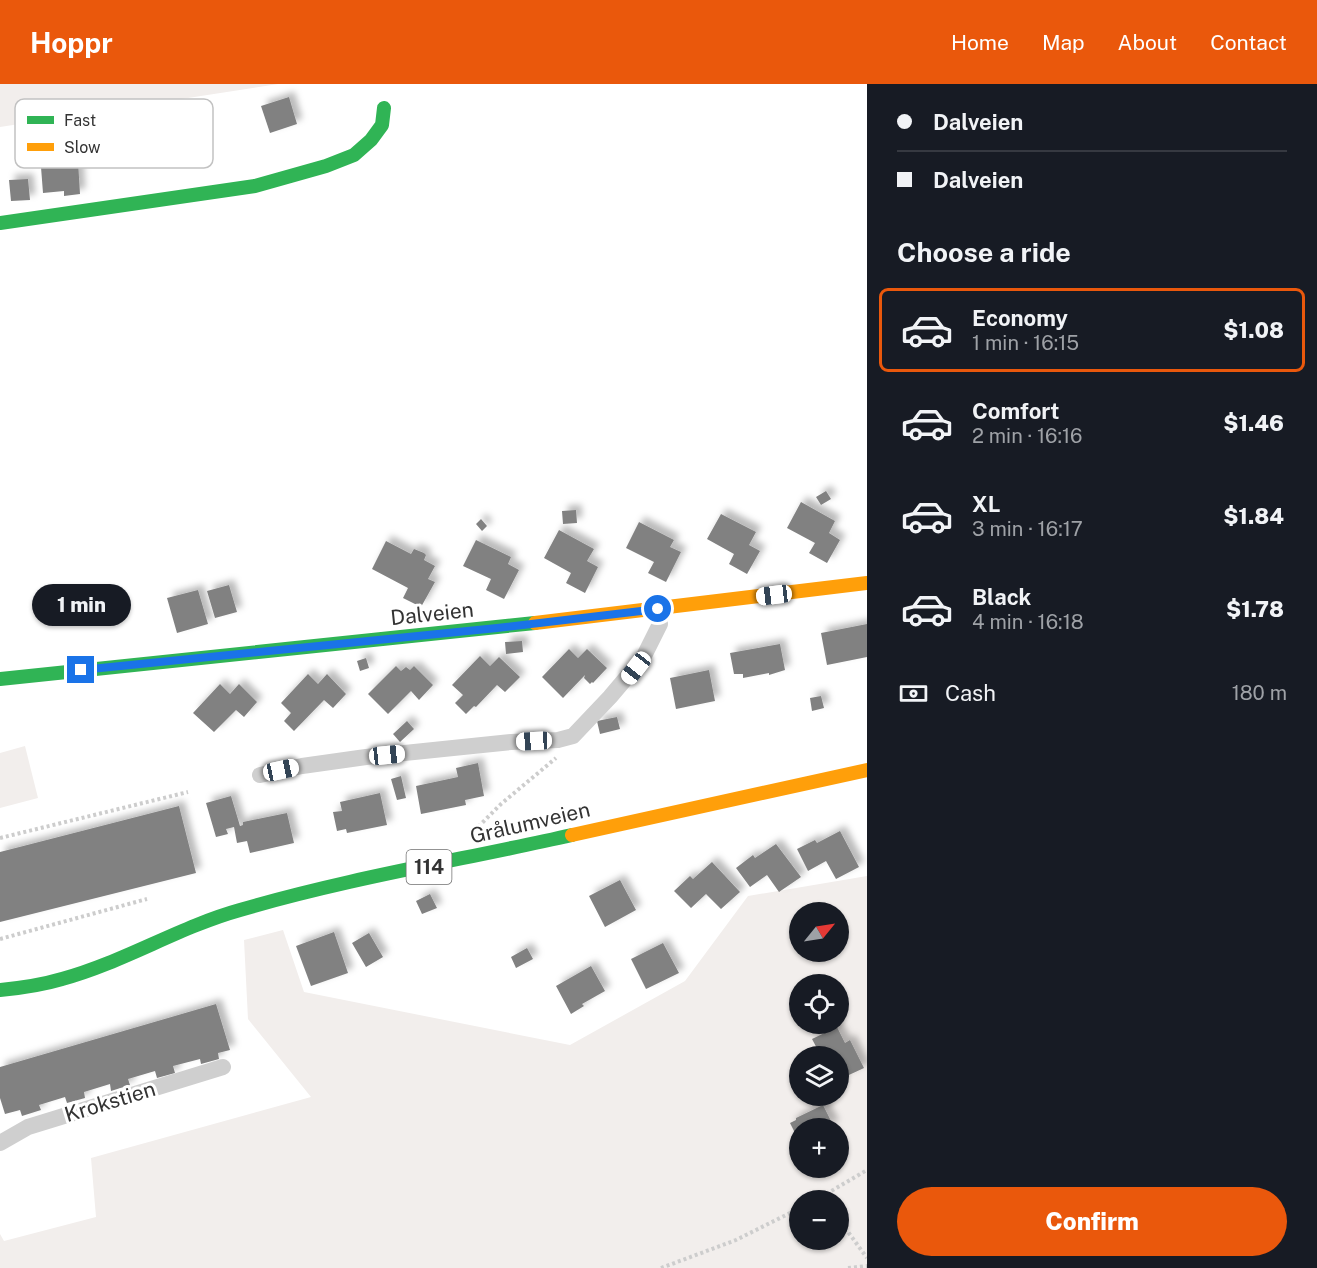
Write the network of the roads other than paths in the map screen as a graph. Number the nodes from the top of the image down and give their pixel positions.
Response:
1 (384, 108) dead end
2 (0, 223) edge
3 (867, 583) edge
4 (658, 609) junction
5 (0, 679) edge
6 (867, 770) edge
7 (260, 775) dead end
8 (0, 990) edge
9 (223, 1067) dead end
10 (0, 1143) edge

1 - 2 street
3 - 4 street, Dalveien
4 - 5 street, Dalveien
4 - 7 street
6 - 8 street, Grålumveien / 114
9 - 10 street, Krokstien

